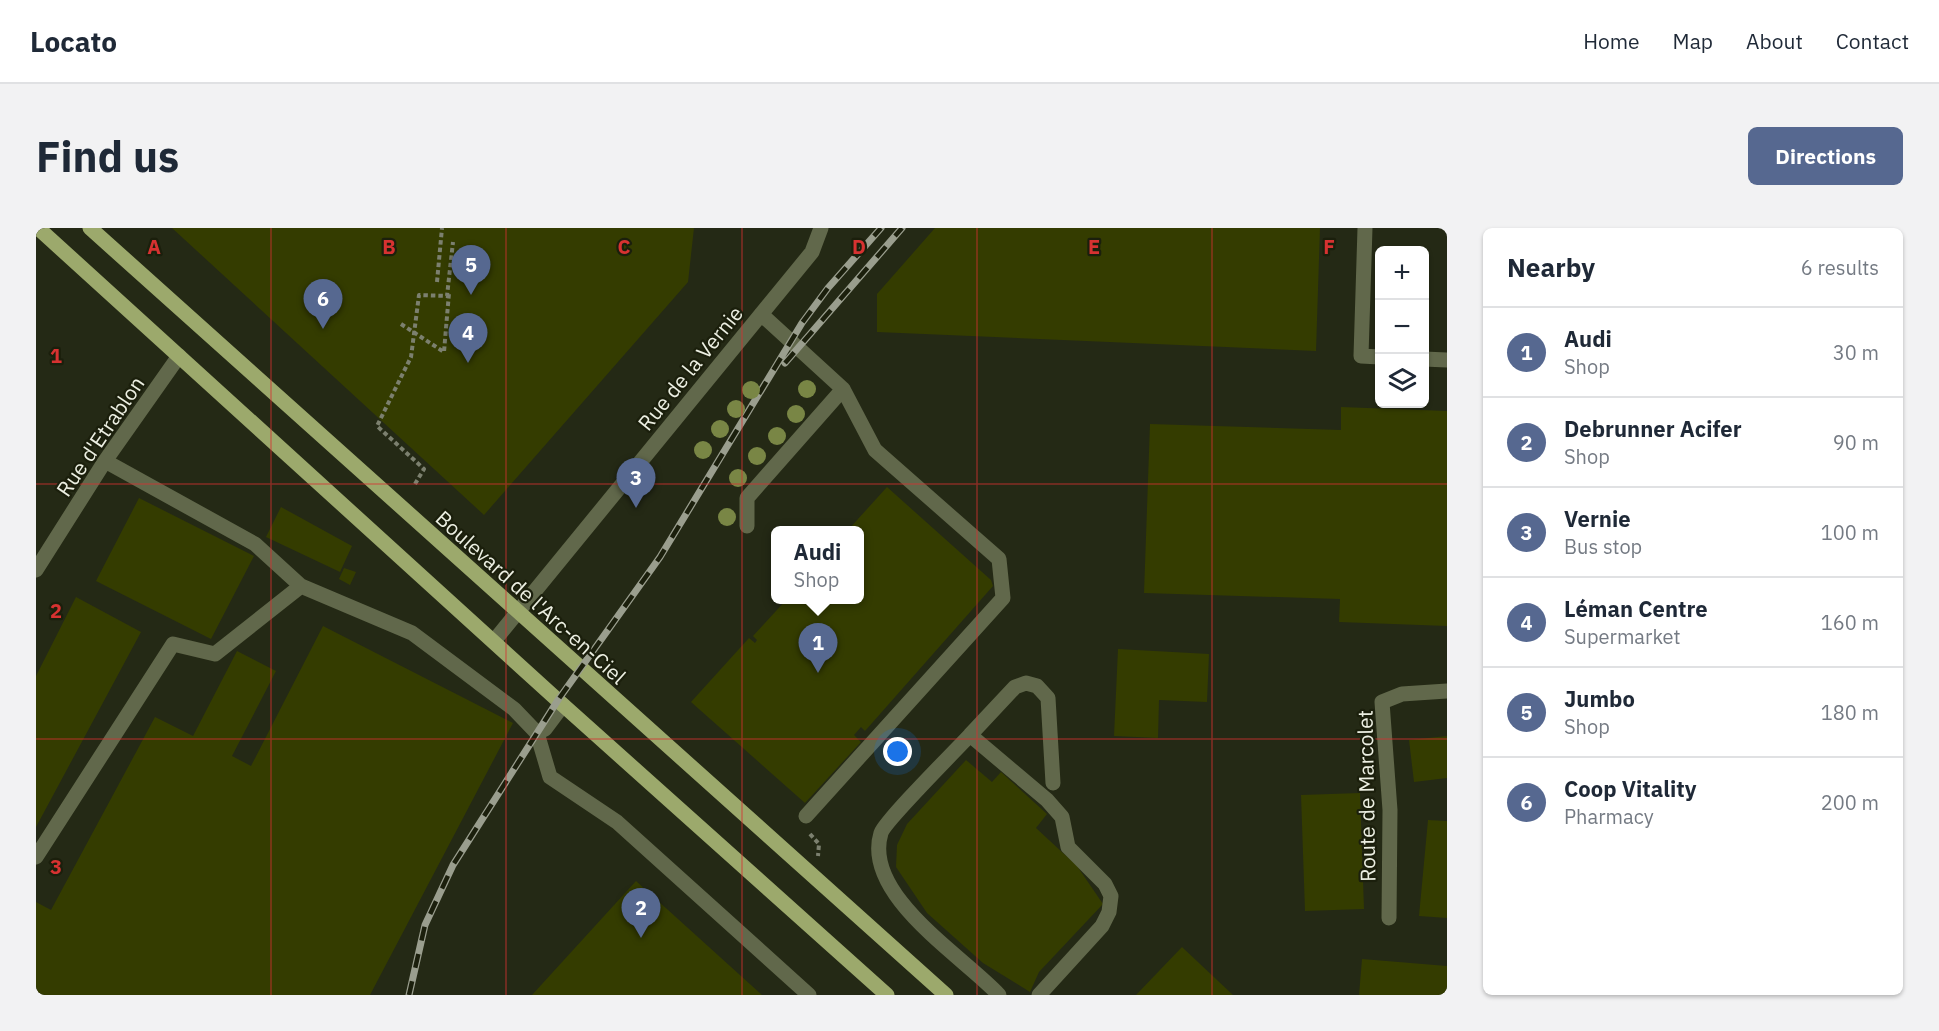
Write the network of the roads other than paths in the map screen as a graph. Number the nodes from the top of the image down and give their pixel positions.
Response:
1 (38, 228) edge
2 (90, 228) edge
3 (821, 228) edge
4 (1365, 228) edge
5 (761, 314) junction
6 (179, 356) junction
7 (1375, 357) edge
8 (1429, 359) edge
9 (1447, 360) edge
10 (843, 388) junction
11 (105, 461) junction
12 (747, 526) dead end
13 (36, 570) edge
14 (301, 585) junction
15 (517, 612) junction
16 (494, 641) junction
17 (1447, 691) edge
18 (563, 705) junction
19 (537, 733) junction
20 (970, 735) junction
21 (1053, 783) dead end
22 (806, 816) road end
23 (36, 857) edge
24 (1389, 918) dead end
25 (809, 995) edge
26 (887, 995) edge
27 (946, 995) edge
28 (999, 995) edge
29 (1039, 995) edge

1 - 6 main road
2 - 15 main road, Boulevard de l'Arc-en-Ciel
3 - 5 street, Rue de la Vernie
4 - 7 street
5 - 10 street
5 - 15 street, Rue de la Vernie
6 - 11 street, Rue d'Etrablon
6 - 16 main road
8 - 9 street
10 - 12 street
10 - 22 street
11 - 13 street, Rue d'Etrablon
11 - 14 street
14 - 19 street
14 - 23 street
15 - 16 street, Rue de la Vernie
15 - 27 main road, Boulevard de l'Arc-en-Ciel
16 - 18 main road
17 - 24 street, Route de Marcolet
18 - 19 street
18 - 26 main road
19 - 25 street
20 - 21 street
20 - 28 street
20 - 29 street

